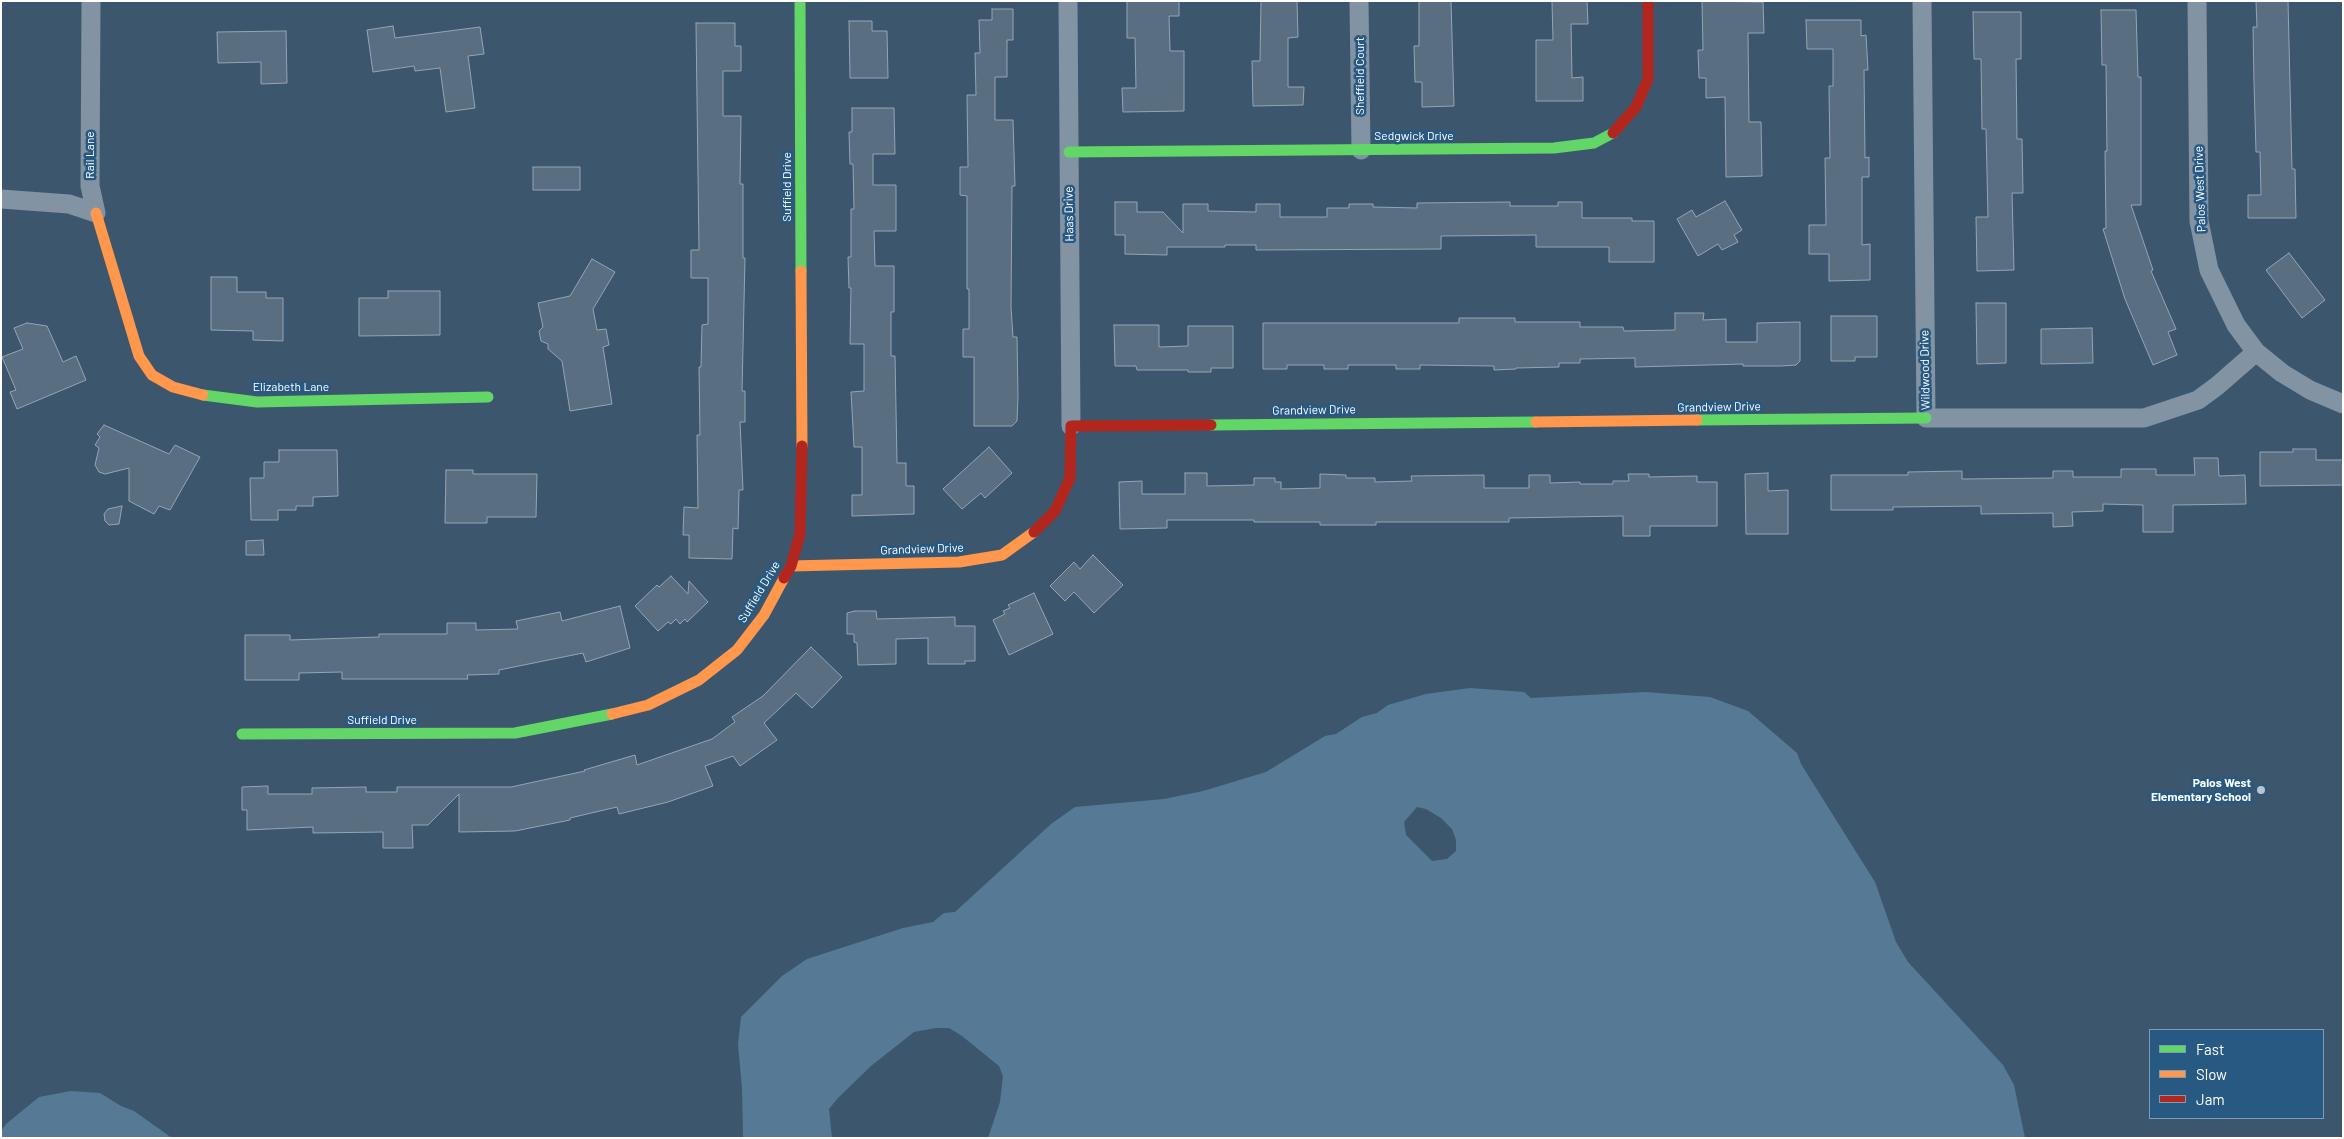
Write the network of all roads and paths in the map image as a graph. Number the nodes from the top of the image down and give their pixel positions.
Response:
1 (91, 1) edge
2 (800, 1) edge
3 (1068, 1) edge
4 (1359, 1) edge
5 (1648, 1) edge
6 (1922, 1) edge
7 (2197, 1) edge
8 (1361, 150) junction
9 (1069, 152) junction
10 (1, 199) edge
11 (96, 212) junction
12 (2256, 352) junction
13 (488, 397) dead end
14 (2343, 404) edge
15 (1926, 418) junction
16 (1071, 426) junction
17 (791, 566) junction
18 (242, 734) dead end

1 - 11 street, Rail Lane
2 - 17 street, Suffield Drive
3 - 9 street, Haas Drive
4 - 8 street, Sheffield Court
5 - 8 street, Sedgwick Drive
6 - 15 street, Wildwood Drive
7 - 12 street, Palos West Drive
8 - 9 street, Sedgwick Drive
9 - 16 street, Haas Drive
10 - 11 street
11 - 13 street, Elizabeth Lane
12 - 14 street, Palos West Drive
12 - 15 street, Wildwood Drive
15 - 16 street, Grandview Drive
16 - 17 street, Grandview Drive
17 - 18 street, Suffield Drive

